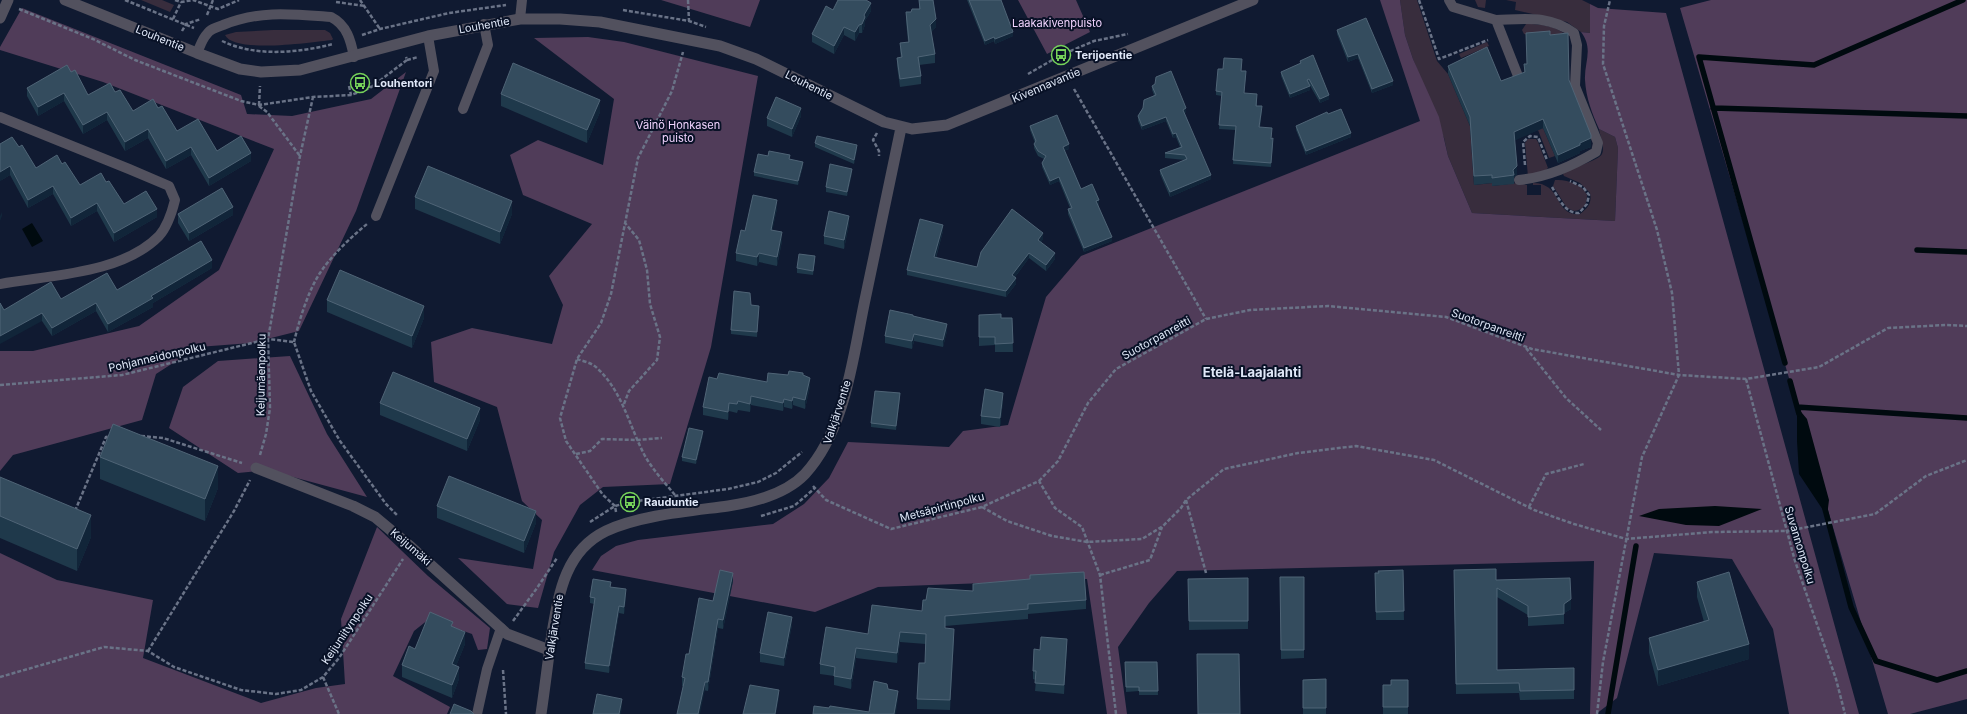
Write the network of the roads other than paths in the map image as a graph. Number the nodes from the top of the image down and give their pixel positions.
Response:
1 (65, 0) edge
2 (522, 0) edge
3 (1254, 0) edge
4 (1449, 0) edge
5 (8, 2) edge
6 (0, 18) edge
7 (520, 19) junction
8 (1496, 20) junction
9 (484, 24) junction
10 (428, 36) junction
11 (197, 53) junction
12 (354, 57) junction
13 (1518, 76) edge
14 (463, 109) dead end
15 (0, 117) edge
16 (901, 128) junction
17 (1523, 180) road end
18 (376, 216) road end
19 (0, 284) edge
20 (256, 468) road end
21 (504, 631) junction
22 (549, 650) junction
23 (477, 714) edge
24 (541, 714) edge

1 - 11 street, Louhentie
2 - 7 lane
3 - 16 street, Kivennavantie
4 - 8 lane
5 - 6 street
7 - 9 street, Louhentie
7 - 16 street, Louhentie
8 - 13 lane
8 - 17 lane
9 - 10 street, Louhentie
9 - 14 lane
10 - 12 street, Louhentie
10 - 18 lane
11 - 12 street, Louhentie
11 - 12 lane
15 - 19 lane
16 - 22 street, Valkjärventie
20 - 21 street, Keijumäki
21 - 22 street, Keijumäki
21 - 23 lane
22 - 24 street, Valkjärventie

